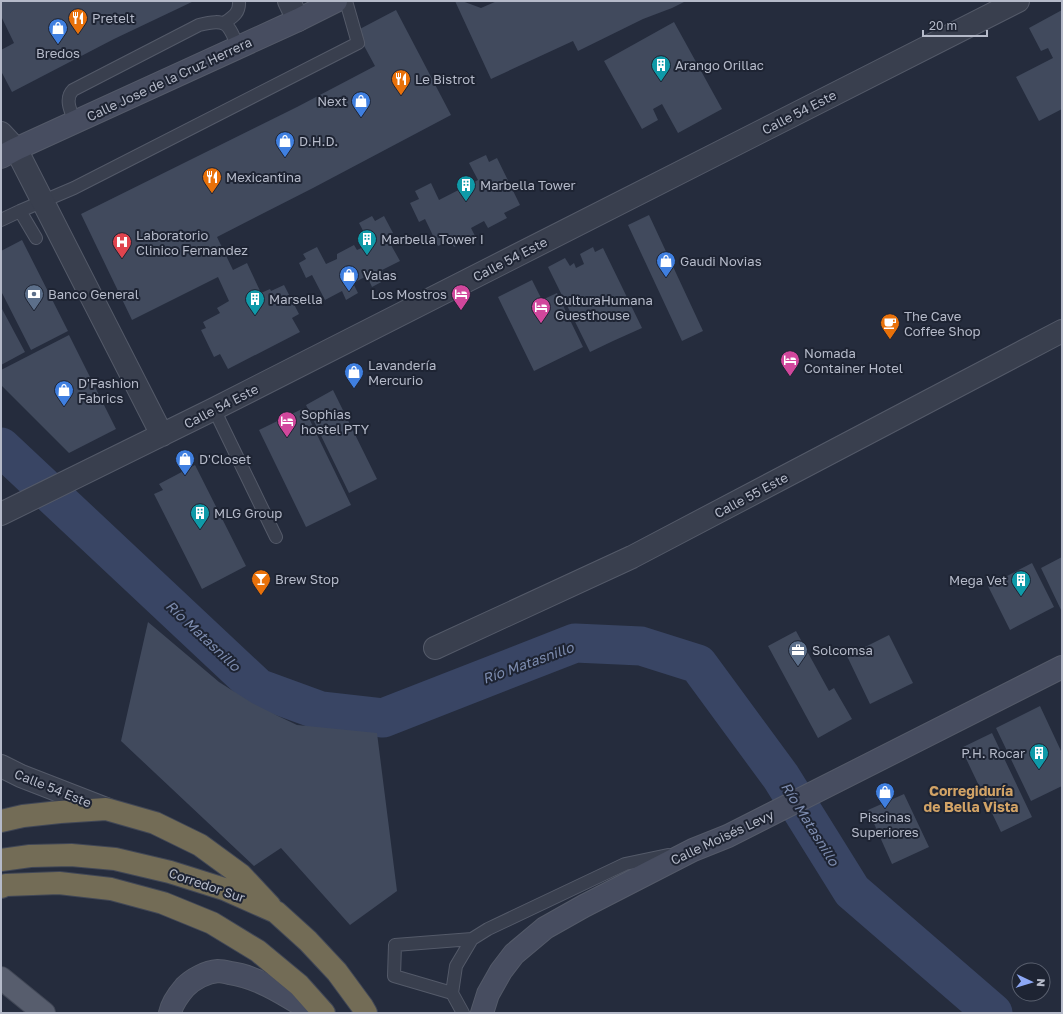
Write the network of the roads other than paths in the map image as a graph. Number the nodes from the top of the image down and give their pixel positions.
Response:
1 (239, 1) edge
2 (288, 1) edge
3 (336, 1) edge
4 (346, 1) edge
5 (1018, 1) edge
6 (298, 20) junction
7 (224, 23) junction
8 (238, 48) junction
9 (75, 122) junction
10 (1, 132) edge
11 (9, 153) edge
12 (43, 201) junction
13 (20, 211) junction
14 (1, 220) edge
15 (36, 238) dead end
16 (1062, 331) edge
17 (214, 409) junction
18 (162, 435) junction
19 (1, 514) edge
20 (276, 537) dead end
21 (435, 648) dead end
22 (1062, 667) edge
23 (1, 766) edge
24 (106, 809) junction
25 (1, 821) edge
26 (693, 850) junction
27 (1, 860) edge
28 (3, 886) edge
29 (276, 912) junction
30 (472, 939) junction
31 (6, 984) edge
32 (452, 993) junction
33 (44, 1013) edge
34 (170, 1013) edge
35 (315, 1013) edge
36 (324, 1013) edge
37 (366, 1013) edge
38 (463, 1013) edge
39 (482, 1013) edge

1 - 7 lane
2 - 6 street
3 - 6 street, Calle Jose de la Cruz Herrera
4 - 12 lane
5 - 17 street, Calle 54 Este
6 - 8 street, Calle Jose de la Cruz Herrera
7 - 8 lane
7 - 9 lane
8 - 9 street, Calle Jose de la Cruz Herrera
9 - 11 street, Calle Jose de la Cruz Herrera
10 - 11 street
11 - 12 street
12 - 13 lane
12 - 18 street
13 - 14 lane
13 - 15 lane
16 - 21 street, Calle 55 Este
17 - 18 street, Calle 54 Este
17 - 20 lane
18 - 19 street, Calle 54 Este
22 - 26 street, Calle Moisés Levy
23 - 24 street, Calle 54 Este
24 - 25 highway
24 - 29 highway
26 - 30 lane
26 - 39 street, Calle Moisés Levy
27 - 29 highway, Corredor Sur
28 - 36 highway
29 - 37 highway, Corredor Sur
30 - 32 lane
30 - 32 lane
31 - 33 main road
32 - 38 lane
34 - 35 street

